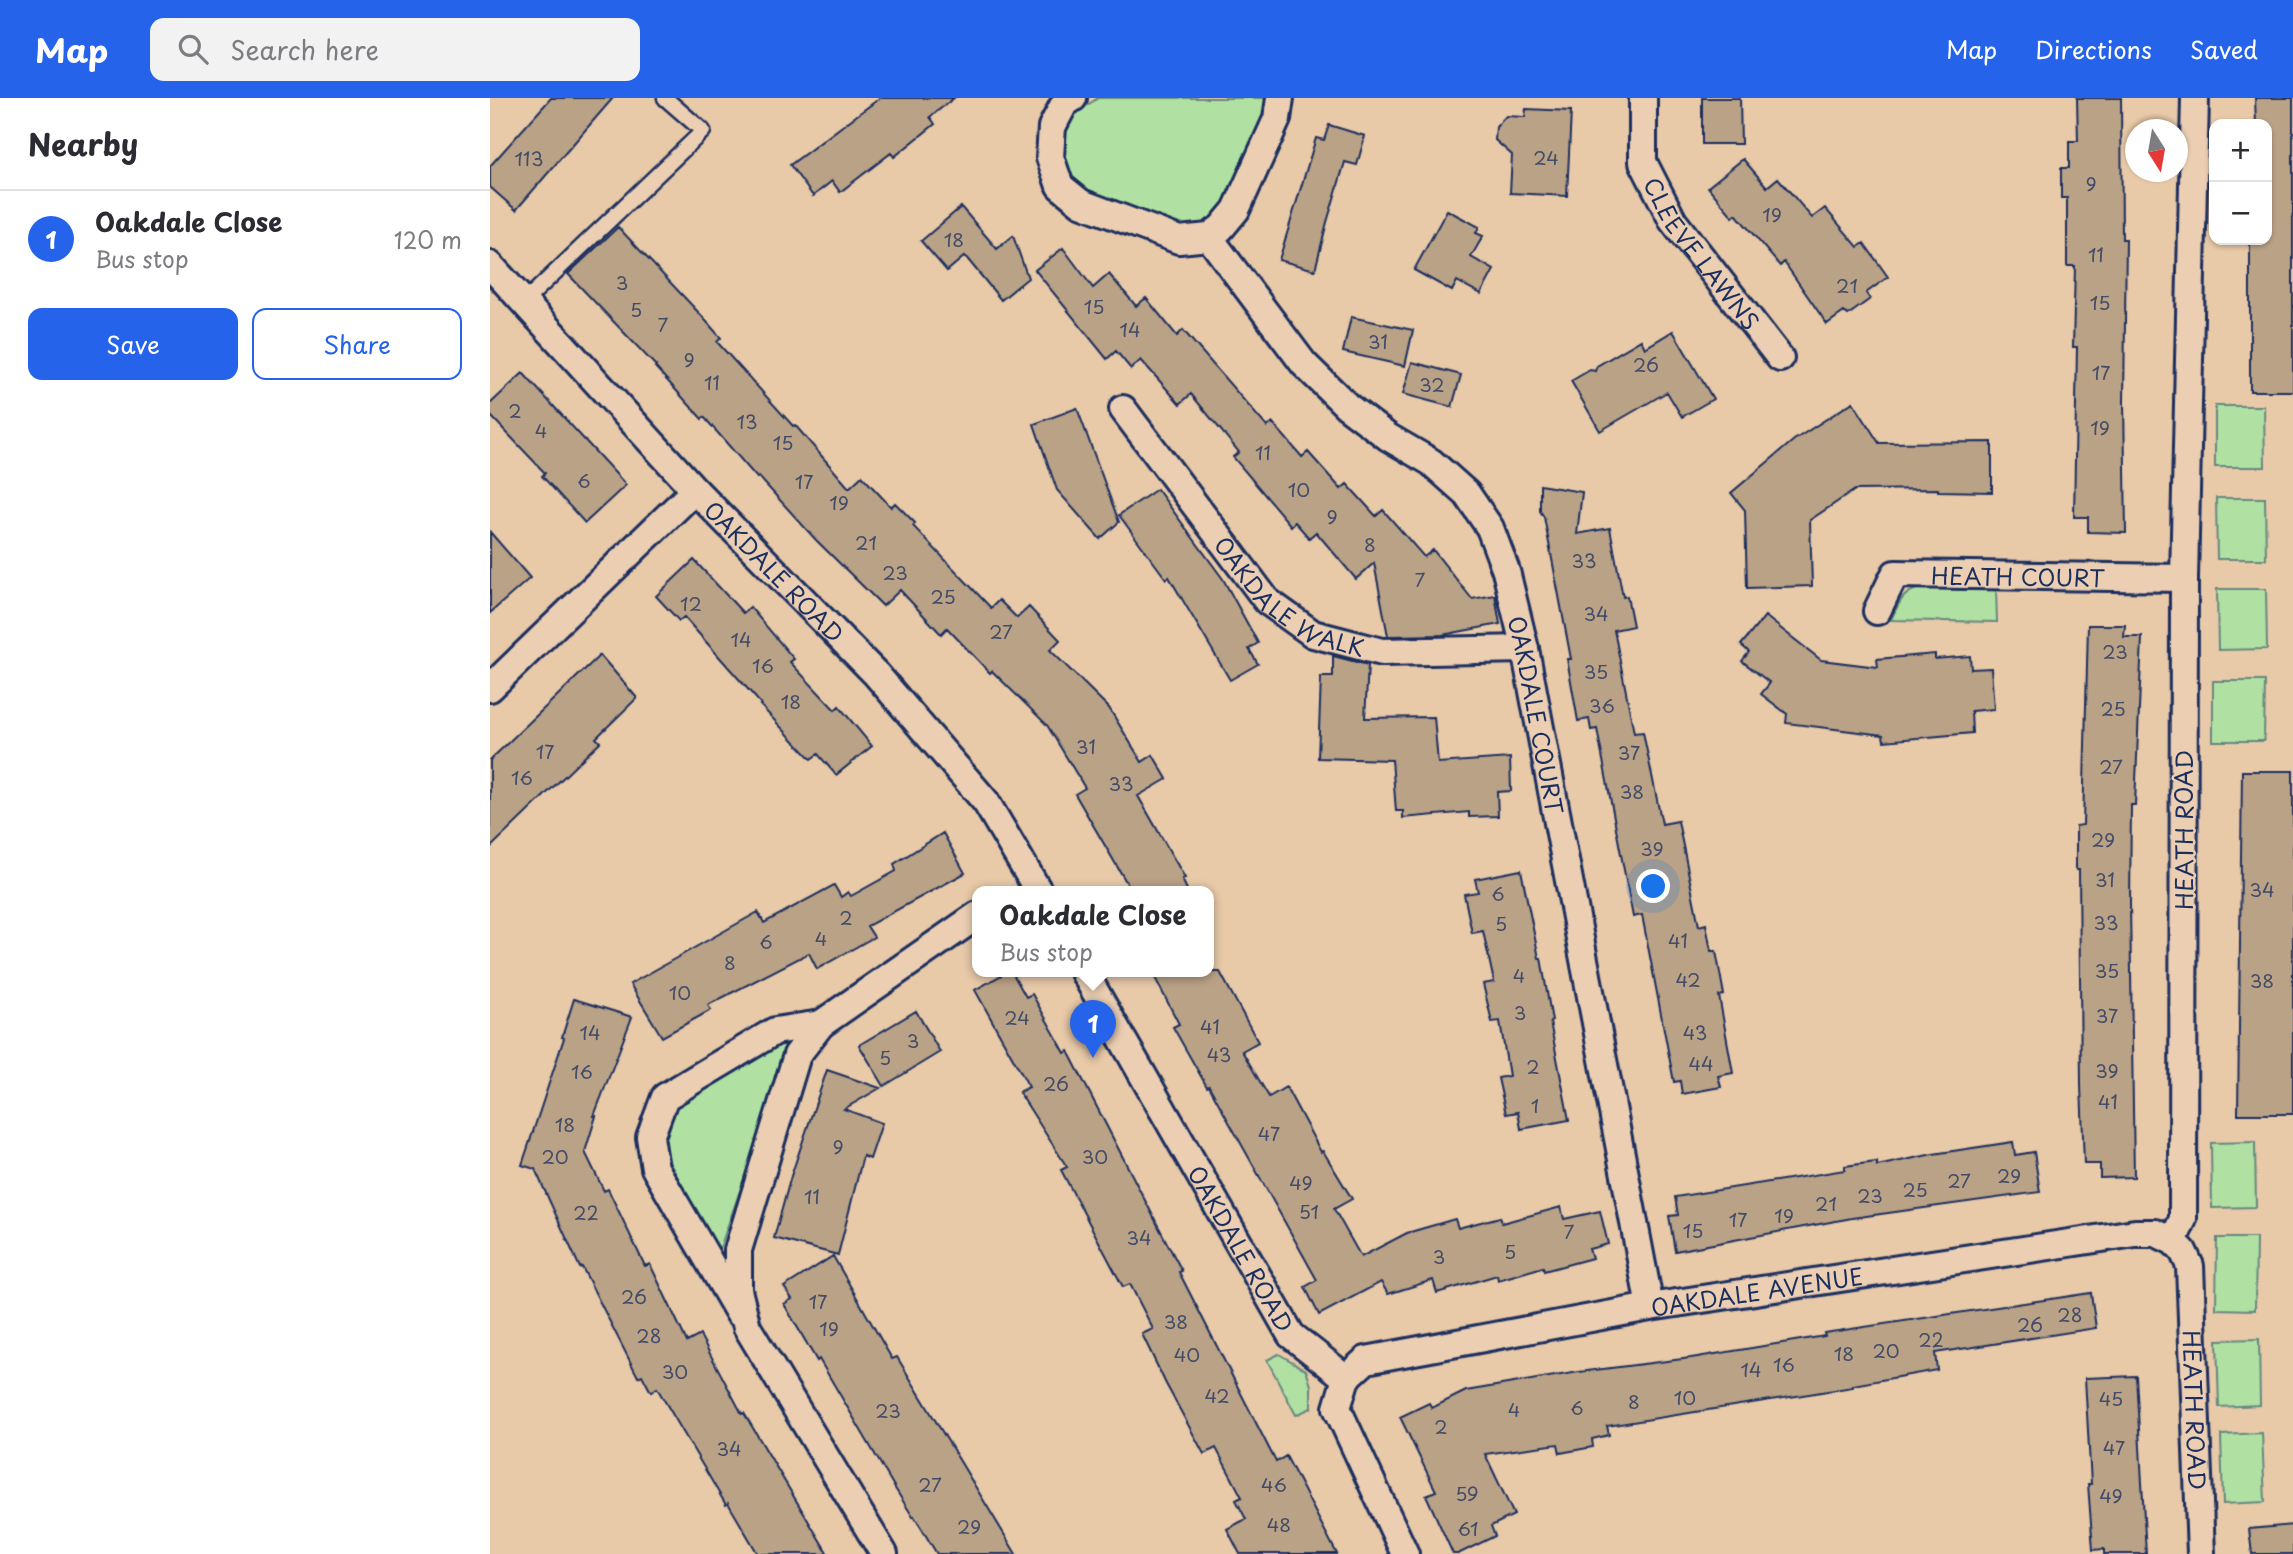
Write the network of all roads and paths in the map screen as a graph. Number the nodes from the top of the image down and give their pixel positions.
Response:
1 (665, 98) edge
2 (1073, 98) edge
3 (1280, 98) edge
4 (1643, 98) edge
5 (2195, 98) edge
6 (1209, 237) junction
7 (490, 265) edge
8 (524, 302) junction
9 (1780, 358) dead end
10 (1123, 409) dead end
11 (695, 490) junction
12 (2184, 578) junction
13 (1877, 611) dead end
14 (1525, 649) junction
15 (490, 688) edge
16 (1026, 886) edge
17 (972, 919) edge
18 (1087, 977) edge
19 (821, 1024) junction
20 (2173, 1241) junction
21 (1650, 1307) junction
22 (747, 1326) junction
23 (1346, 1378) junction
24 (884, 1554) edge
25 (1405, 1554) edge
26 (2201, 1554) edge

1 - 8 lane
2 - 6 street
3 - 6 street
4 - 9 street, CLEEVE LAWNS
5 - 12 street, HEATH ROAD
6 - 14 street, OAKDALE COURT
7 - 8 street, OAKDALE ROAD
8 - 11 street, OAKDALE ROAD
10 - 14 street, OAKDALE WALK
11 - 15 street
11 - 16 street, OAKDALE ROAD
12 - 13 street, HEATH COURT
12 - 20 street, HEATH ROAD
14 - 21 street, OAKDALE COURT
17 - 19 street
18 - 23 street, OAKDALE ROAD
19 - 22 street
19 - 22 street
20 - 21 street, OAKDALE AVENUE
20 - 26 street, HEATH ROAD
21 - 23 street, OAKDALE AVENUE
22 - 24 street
23 - 25 street

